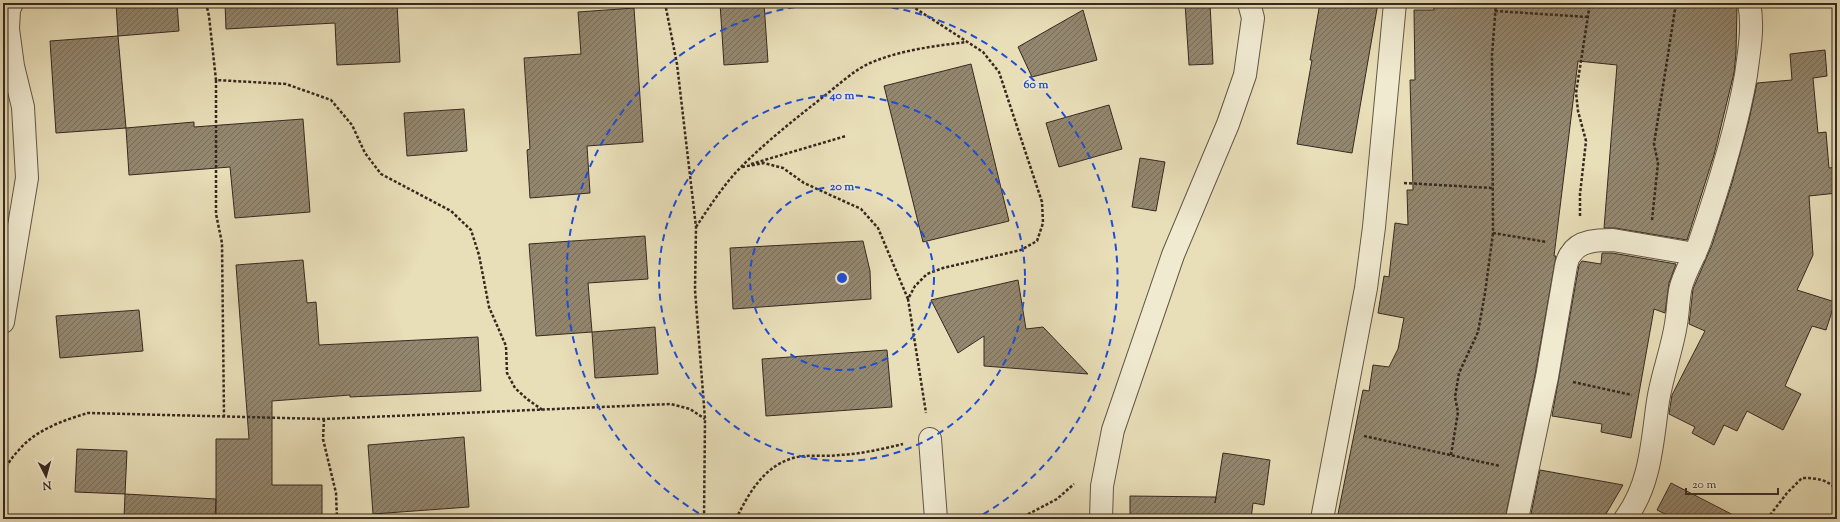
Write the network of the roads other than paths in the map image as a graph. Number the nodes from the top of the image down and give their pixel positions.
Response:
1 (12, 3) edge
2 (1249, 3) edge
3 (1395, 3) edge
4 (1748, 3) edge
5 (1695, 254) junction
6 (3, 322) edge
7 (930, 439) road end
8 (936, 519) edge
9 (1101, 519) edge
10 (1322, 519) edge
11 (1517, 519) edge
12 (1625, 519) edge

1 - 6 street
2 - 9 street
3 - 10 street
4 - 5 street
5 - 11 street
5 - 12 street
7 - 8 street

